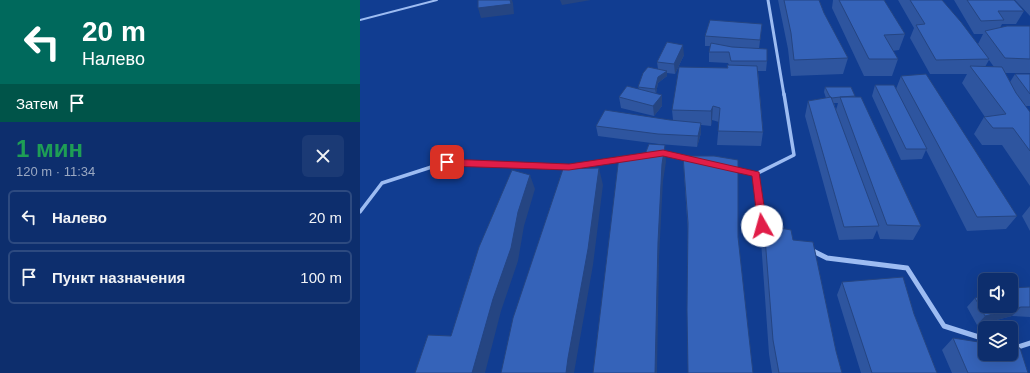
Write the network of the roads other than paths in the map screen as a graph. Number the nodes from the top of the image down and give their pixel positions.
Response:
1 (437, 0) edge
2 (768, 0) edge
3 (360, 20) edge
4 (656, 154) edge
5 (632, 158) edge
6 (694, 160) edge
7 (725, 167) edge
8 (756, 174) junction
9 (360, 212) edge
10 (769, 229) edge
11 (808, 248) edge
12 (978, 337) edge
13 (1030, 343) edge
14 (1018, 347) edge

1 - 3 lane
2 - 8 street
4 - 6 street
5 - 9 street
7 - 8 street
8 - 10 street
11 - 12 street
13 - 14 street

